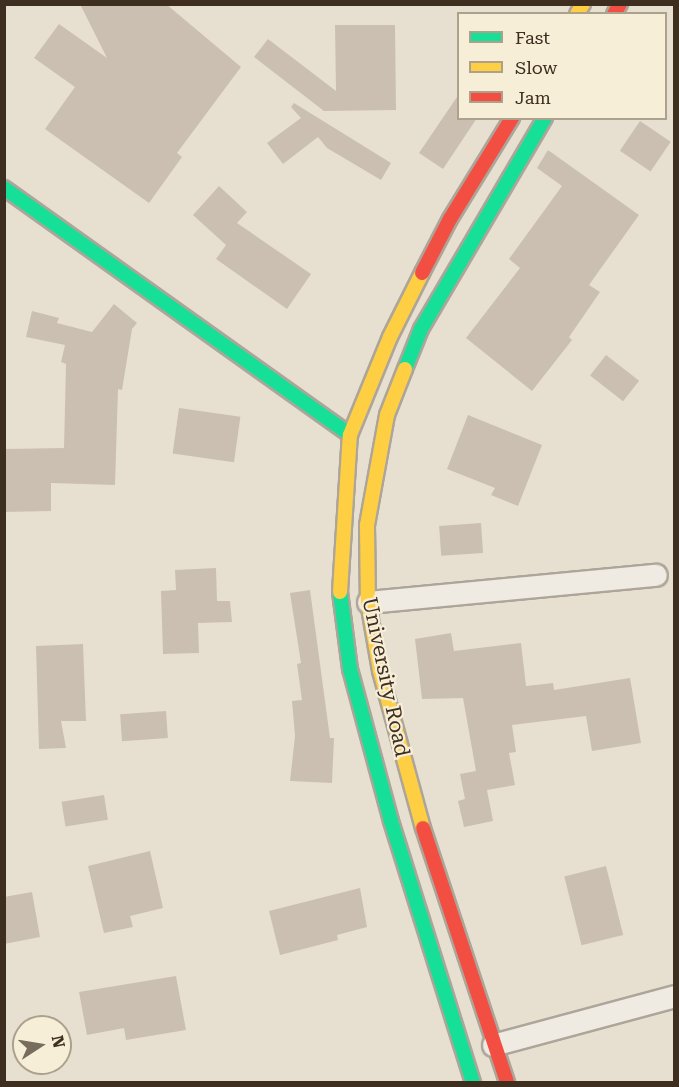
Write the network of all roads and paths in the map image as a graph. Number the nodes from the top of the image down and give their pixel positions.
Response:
1 (512, 120) edge
2 (544, 120) edge
3 (4, 188) edge
4 (350, 435) junction
5 (656, 575) dead end
6 (368, 602) junction
7 (675, 996) edge
8 (493, 1045) junction
9 (473, 1083) edge
10 (507, 1083) edge

1 - 4 main road, University Road
2 - 6 main road, University Road
3 - 4 main road
4 - 9 main road, University Road
5 - 6 street
6 - 8 main road, University Road
7 - 8 street
8 - 10 main road, University Road

